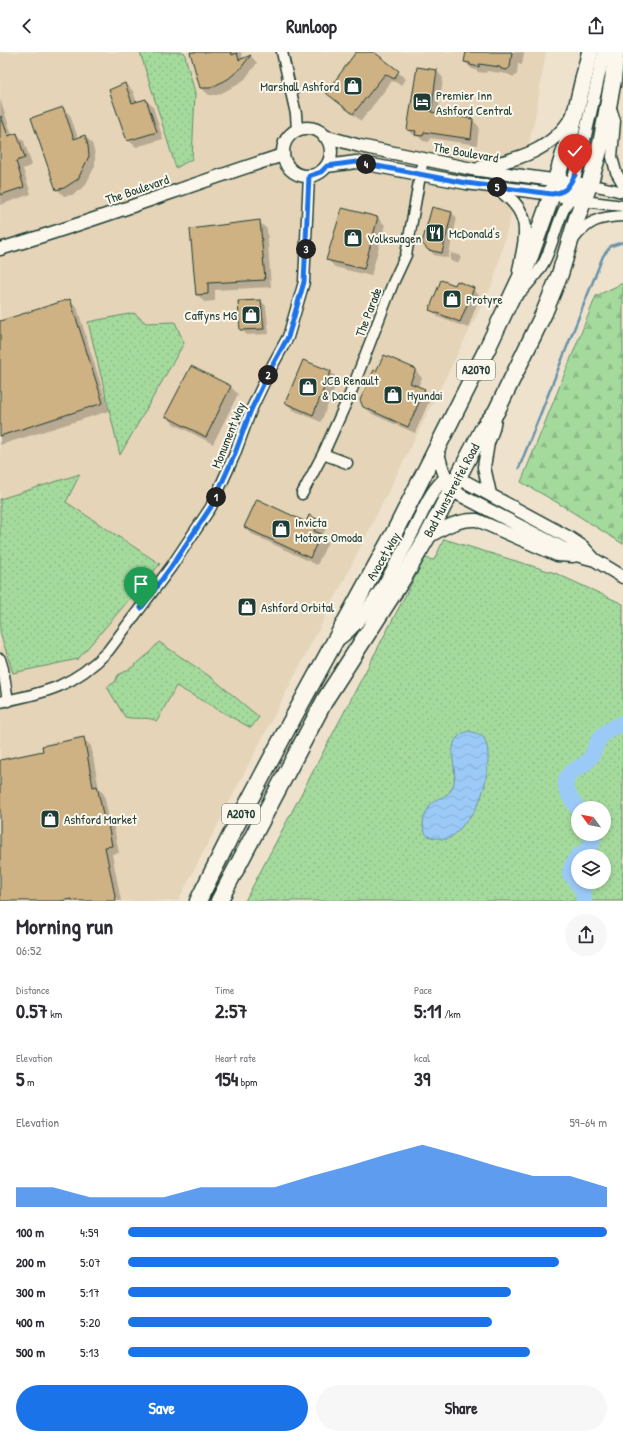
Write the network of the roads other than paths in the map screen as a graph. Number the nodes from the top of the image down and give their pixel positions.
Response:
1 (282, 52) edge
2 (590, 52) edge
3 (604, 52) edge
4 (616, 52) edge
5 (609, 103) junction
6 (577, 106) junction
7 (297, 130) junction
8 (324, 136) junction
9 (283, 155) junction
10 (423, 158) junction
11 (327, 166) junction
12 (472, 169) junction
13 (420, 174) junction
14 (309, 176) junction
15 (623, 184) edge
16 (560, 185) junction
17 (589, 185) junction
18 (495, 187) junction
19 (623, 192) edge
20 (577, 200) junction
21 (623, 206) edge
22 (623, 216) edge
23 (568, 248) junction
24 (0, 249) edge
25 (514, 290) junction
26 (507, 307) junction
27 (496, 412) junction
28 (437, 448) junction
29 (323, 454) junction
30 (347, 463) dead end
31 (451, 482) junction
32 (302, 494) dead end
33 (490, 494) junction
34 (426, 539) junction
35 (576, 556) junction
36 (595, 560) junction
37 (623, 577) edge
38 (334, 642) junction
39 (0, 659) edge
40 (4, 701) edge
41 (198, 901) edge
42 (219, 901) edge

1 - 7 street
2 - 6 highway, A2070
3 - 16 street
4 - 5 highway, Bad Munstereifel Road / A2070
5 - 15 street
5 - 17 highway, Bad Munstereifel Road / A2070
6 - 12 street
6 - 16 highway, A2070
7 - 8 street
7 - 9 street
8 - 10 street, The Boulevard
8 - 11 street
9 - 14 street
9 - 24 street, The Boulevard
10 - 12 street, The Boulevard
10 - 13 street, The Parade
11 - 13 street
11 - 14 street
12 - 16 street, The Boulevard
13 - 18 street
13 - 29 street, The Parade
14 - 40 street, Monument Way
16 - 17 street
16 - 18 street
16 - 20 street
16 - 25 highway, A2070
17 - 19 street
17 - 20 highway, Bad Munstereifel Road / A2070
18 - 25 street
20 - 21 street
20 - 23 highway, Bad Munstereifel Road / A2070
20 - 26 street
22 - 23 street
23 - 27 highway, Bad Munstereifel Road / A2070
25 - 26 highway, A2070
26 - 28 highway, A2070
27 - 31 highway, Bad Munstereifel Road / A2070
27 - 33 street
28 - 31 street
28 - 38 highway, A2070
29 - 30 street
29 - 32 street, The Parade
31 - 33 street
31 - 34 highway, Bad Munstereifel Road / A2070
31 - 35 street
31 - 38 street, Avocet Way
33 - 36 street
34 - 35 street
34 - 42 highway, Bad Munstereifel Road / A2070
35 - 36 street
36 - 37 street
38 - 41 highway, A2070
39 - 40 street

